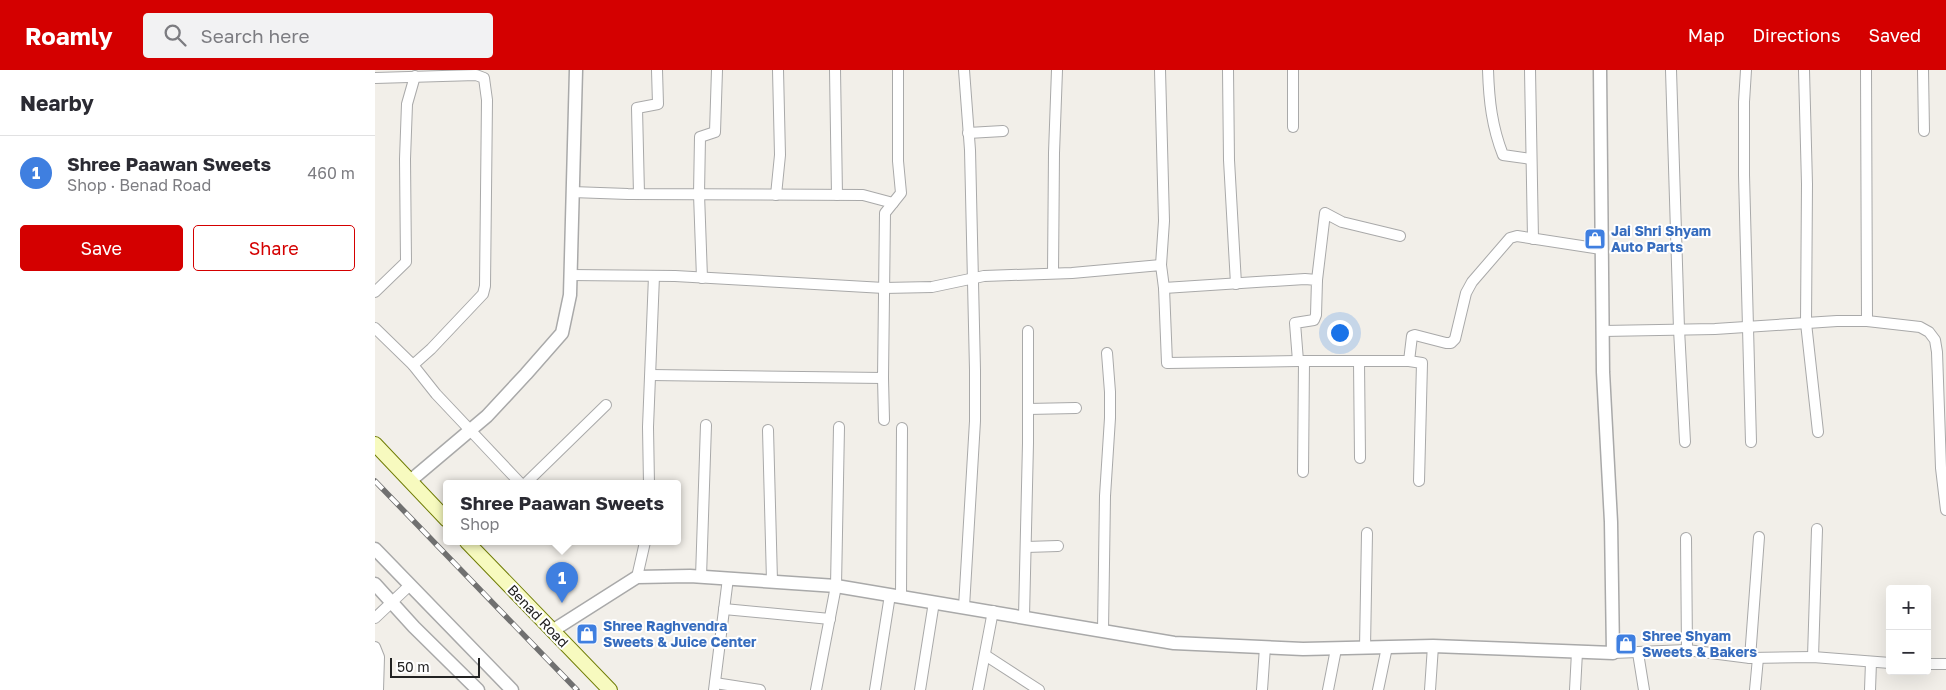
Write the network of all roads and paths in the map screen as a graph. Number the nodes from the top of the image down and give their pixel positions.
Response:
1 (576, 70) edge
2 (657, 70) edge
3 (717, 70) edge
4 (778, 70) edge
5 (835, 70) edge
6 (898, 70) edge
7 (964, 70) edge
8 (1057, 70) edge
9 (1160, 70) edge
10 (1228, 70) edge
11 (1293, 70) edge
12 (1488, 70) edge
13 (1530, 70) edge
14 (1600, 70) edge
15 (1671, 70) edge
16 (1746, 70) edge
17 (1803, 70) edge
18 (1866, 70) edge
19 (1923, 70) edge
20 (415, 76) junction
21 (375, 78) edge
22 (1293, 127) dead end
23 (1003, 131) dead end
24 (1924, 131) dead end
25 (968, 133) junction
26 (1531, 159) junction
27 (572, 192) junction
28 (639, 194) junction
29 (699, 194) junction
30 (837, 195) junction
31 (775, 196) junction
32 (893, 203) junction
33 (1400, 236) dead end
34 (1533, 239) junction
35 (1601, 249) junction
36 (1161, 265) junction
37 (1053, 273) junction
38 (570, 275) junction
39 (654, 276) junction
40 (702, 278) junction
41 (973, 279) junction
42 (1317, 280) junction
43 (1235, 284) junction
44 (884, 288) junction
45 (1163, 288) junction
46 (375, 292) edge
47 (1867, 321) junction
48 (1807, 323) junction
49 (1748, 326) junction
50 (375, 328) edge
51 (1679, 329) junction
52 (1027, 331) dead end
53 (1603, 331) junction
54 (1107, 353) dead end
55 (1301, 361) junction
56 (1409, 361) junction
57 (1359, 362) junction
58 (413, 365) junction
59 (651, 375) junction
60 (883, 378) junction
61 (606, 405) dead end
62 (1075, 408) dead end
63 (1028, 409) junction
64 (884, 420) dead end
65 (706, 425) dead end
66 (839, 427) dead end
67 (902, 428) dead end
68 (471, 430) junction
69 (768, 430) dead end
70 (1818, 432) dead end
71 (1685, 442) dead end
72 (1751, 442) dead end
73 (375, 444) edge
74 (1360, 458) dead end
75 (1303, 472) dead end
76 (519, 480) edge
77 (527, 480) edge
78 (649, 480) edge
79 (410, 481) junction
80 (1419, 481) dead end
81 (1946, 510) edge
82 (443, 516) edge
83 (1817, 529) dead end
84 (1367, 533) dead end
85 (1759, 537) dead end
86 (1686, 538) dead end
87 (470, 545) edge
88 (644, 545) edge
89 (1058, 546) dead end
90 (1027, 547) junction
91 (375, 549) edge
92 (637, 577) junction
93 (701, 577) junction
94 (728, 578) junction
95 (771, 581) junction
96 (375, 584) edge
97 (410, 585) junction
98 (836, 586) junction
99 (895, 596) junction
100 (390, 602) junction
101 (934, 602) junction
102 (964, 607) junction
103 (724, 609) junction
104 (993, 611) junction
105 (1025, 617) junction
106 (375, 618) edge
107 (830, 619) junction
108 (1103, 630) junction
109 (552, 631) junction
110 (1433, 646) junction
111 (375, 647) edge
112 (1265, 647) junction
113 (1387, 647) junction
114 (1365, 648) junction
115 (1336, 649) junction
116 (1687, 650) junction
117 (1577, 652) junction
118 (1613, 653) junction
119 (1638, 653) junction
120 (985, 655) junction
121 (1813, 657) junction
122 (1754, 658) junction
123 (1871, 662) junction
124 (1886, 662) edge
125 (1931, 664) edge
126 (1946, 664) edge
127 (715, 686) edge
128 (378, 690) edge
129 (478, 690) edge
130 (512, 690) edge
131 (610, 690) edge
132 (760, 690) edge
133 (816, 690) edge
134 (875, 690) edge
135 (920, 690) edge
136 (978, 690) edge
137 (1039, 690) edge
138 (1262, 690) edge
139 (1328, 690) edge
140 (1378, 690) edge
141 (1430, 690) edge
142 (1575, 690) edge
143 (1644, 690) edge
144 (1755, 690) edge
145 (1870, 690) edge

1 - 27 street
2 - 28 street
3 - 29 street
4 - 31 street
5 - 30 street
6 - 32 street
7 - 25 street
8 - 37 street
9 - 36 street
10 - 43 street
11 - 22 street
12 - 26 street
13 - 26 street
14 - 35 street
15 - 51 street
16 - 49 street
17 - 48 street
18 - 47 street
19 - 24 street
20 - 21 street
20 - 46 street
20 - 58 street
23 - 25 street
25 - 41 street
26 - 34 street
27 - 28 street
27 - 38 street
28 - 29 street
29 - 31 street
29 - 40 street
30 - 31 street
30 - 32 street
32 - 44 street
33 - 42 street
34 - 35 street
34 - 56 street
35 - 53 street
36 - 37 street
36 - 45 street
37 - 41 street
38 - 39 street
38 - 68 street
39 - 40 street
39 - 59 street
40 - 44 street
41 - 44 street
41 - 102 street
42 - 43 street
42 - 55 street
43 - 45 street
44 - 60 street
45 - 55 street
47 - 48 street
47 - 81 street
48 - 49 street
48 - 70 street
49 - 51 street
49 - 72 street
50 - 58 street
51 - 53 street
51 - 71 street
52 - 63 street
53 - 118 street
54 - 108 street
55 - 57 street
55 - 75 street
56 - 57 street
56 - 80 street
57 - 74 street
58 - 68 street
59 - 60 street
59 - 78 street
60 - 64 street
61 - 77 street
62 - 63 street
63 - 90 street
65 - 93 street
66 - 98 street
67 - 99 street
68 - 76 street
68 - 79 street
69 - 95 street
73 - 79 main road
79 - 82 main road
83 - 121 street
84 - 114 street
85 - 122 street
86 - 116 street
87 - 109 main road, Benad Road
88 - 92 street
89 - 90 street
90 - 105 street
91 - 97 street
92 - 93 street
92 - 109 street
93 - 94 street
94 - 95 street
94 - 103 street
95 - 98 street
96 - 100 street
97 - 100 street
97 - 130 street
98 - 99 street
98 - 107 street
99 - 101 street
99 - 134 street
100 - 106 street
100 - 129 street
101 - 102 street
101 - 135 street
102 - 104 street
103 - 107 street
103 - 127 street
104 - 105 street
104 - 120 street
105 - 108 street
107 - 133 street
108 - 112 street
109 - 131 main road, Benad Road
110 - 113 street
110 - 117 street
110 - 141 street
111 - 128 street
112 - 115 street
112 - 138 street
113 - 114 street
113 - 140 street
114 - 115 street
115 - 139 street
116 - 119 street
116 - 122 street
117 - 118 street
117 - 142 street
118 - 119 street
119 - 143 street
120 - 136 street
120 - 137 street
121 - 122 street
121 - 123 street
122 - 144 street
123 - 124 street
123 - 145 street
125 - 126 street
127 - 132 street

